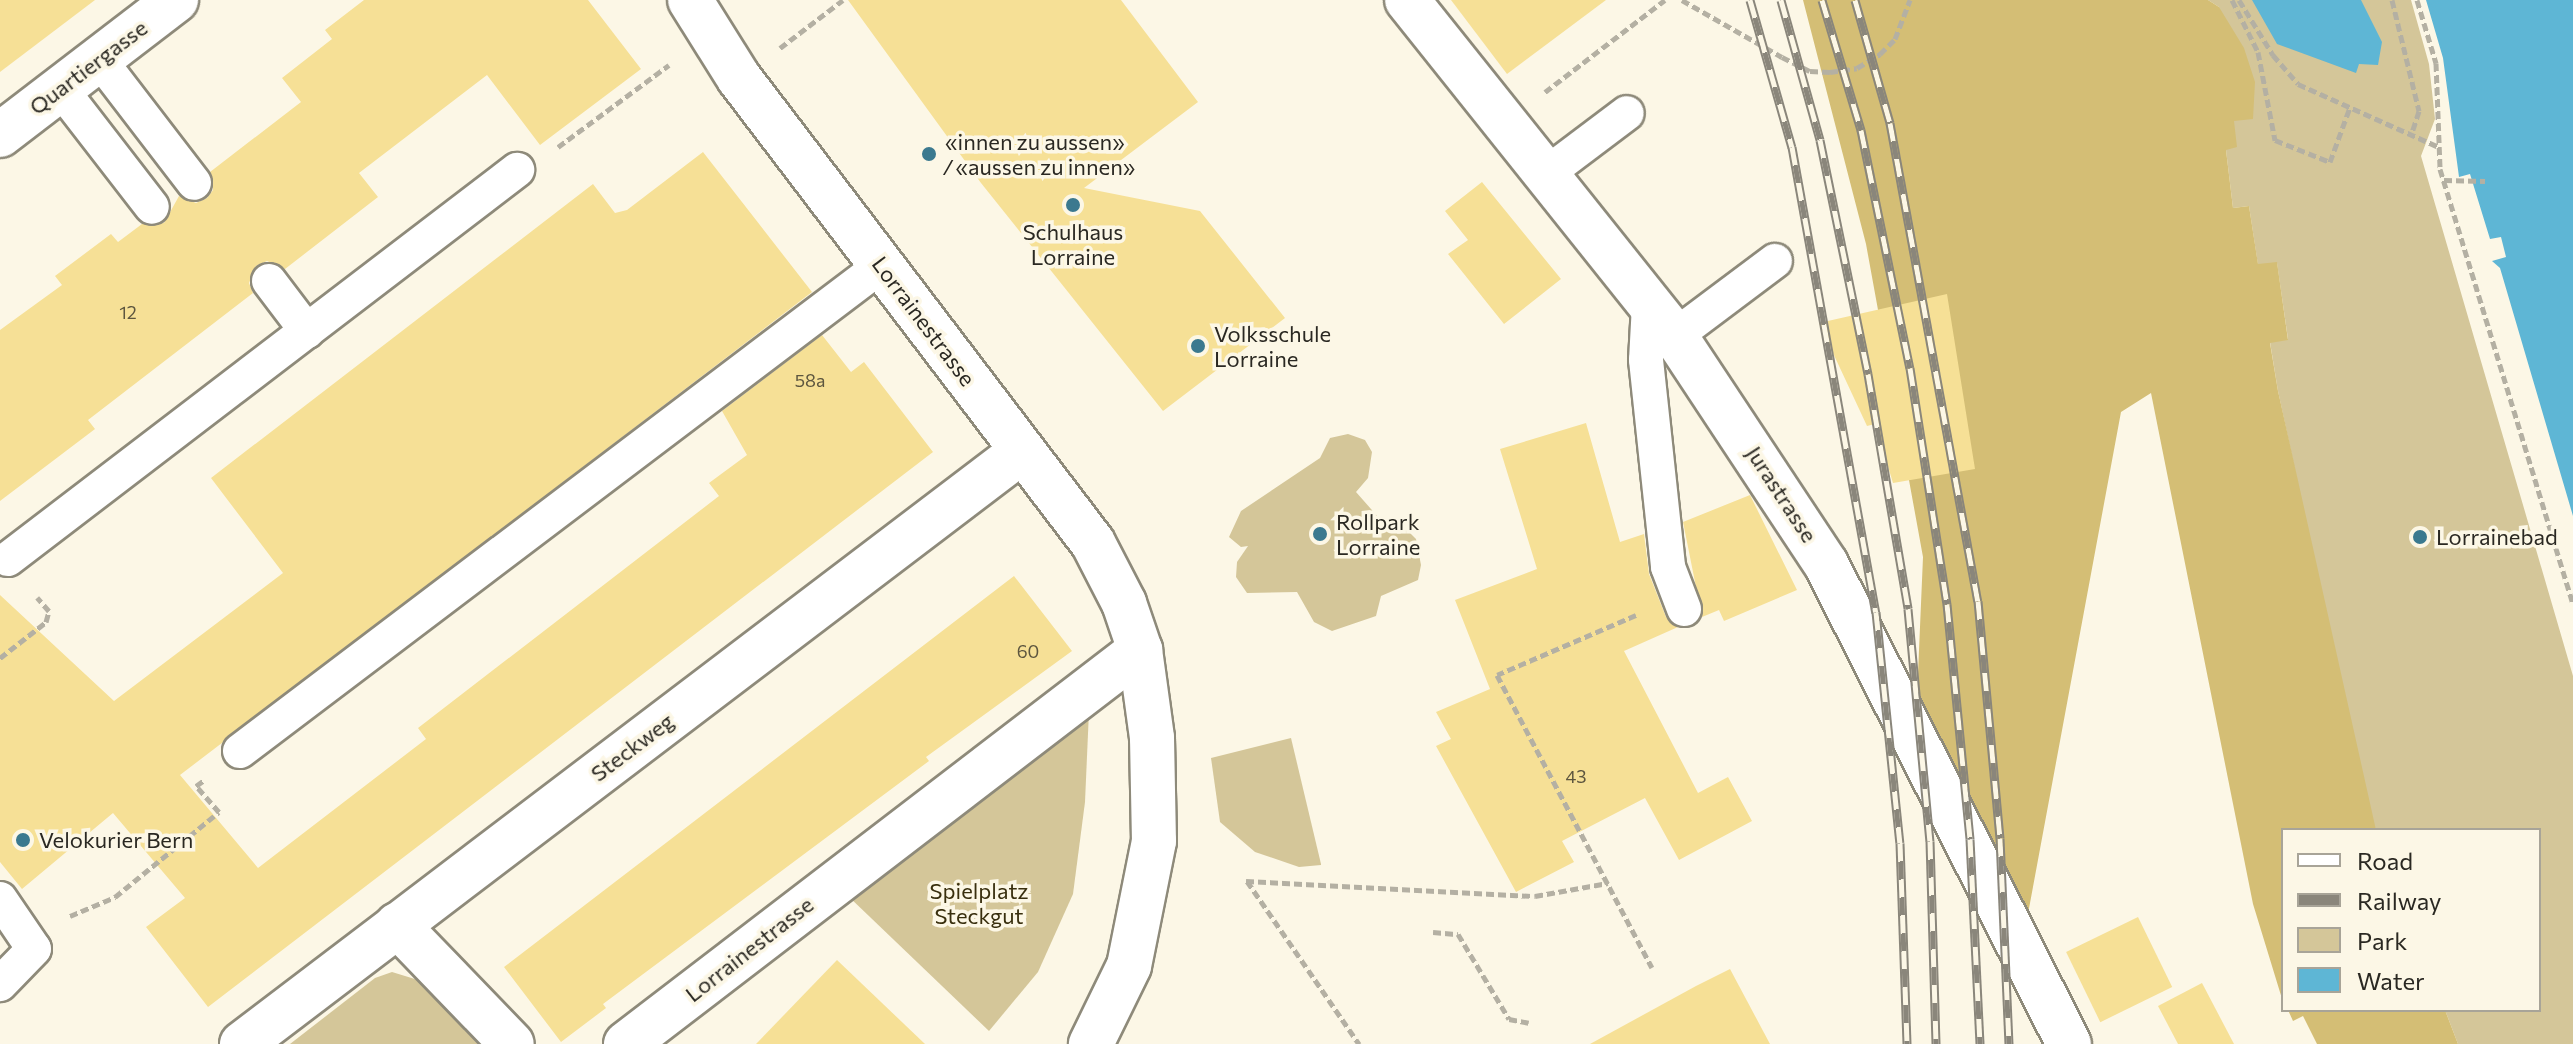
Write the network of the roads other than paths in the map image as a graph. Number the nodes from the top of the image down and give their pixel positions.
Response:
1 (176, 0) edge
2 (1407, 0) edge
3 (701, 17) edge
4 (99, 59) junction
5 (60, 88) junction
6 (1627, 113) dead end
7 (0, 135) edge
8 (517, 170) dead end
9 (1546, 174) junction
10 (194, 183) dead end
11 (152, 207) dead end
12 (1775, 261) dead end
13 (882, 265) junction
14 (269, 281) dead end
15 (1662, 320) junction
16 (307, 331) junction
17 (1022, 451) junction
18 (8, 559) road end
19 (1681, 603) road end
20 (1140, 650) junction
21 (240, 751) road end
22 (0, 899) edge
23 (397, 925) junction
24 (0, 984) edge
25 (242, 1044) edge
26 (512, 1044) edge
27 (626, 1044) edge
28 (1091, 1044) edge
29 (2069, 1044) edge

1 - 4 street, Quartiergasse
2 - 9 street, Jurastrasse
3 - 13 street, Lorrainestrasse
4 - 5 street, Quartiergasse
4 - 10 lane
5 - 7 street, Quartiergasse
5 - 11 lane
6 - 9 lane
8 - 16 lane
9 - 15 street, Jurastrasse
12 - 15 lane
13 - 17 street, Lorrainestrasse
13 - 21 lane
14 - 16 lane
15 - 19 lane
15 - 29 street, Jurastrasse
16 - 18 lane
17 - 20 street, Lorrainestrasse
17 - 23 street, Steckweg
20 - 27 street, Lorrainestrasse
20 - 28 street, Lorrainestrasse
22 - 24 lane
23 - 25 street, Steckweg
23 - 26 street

